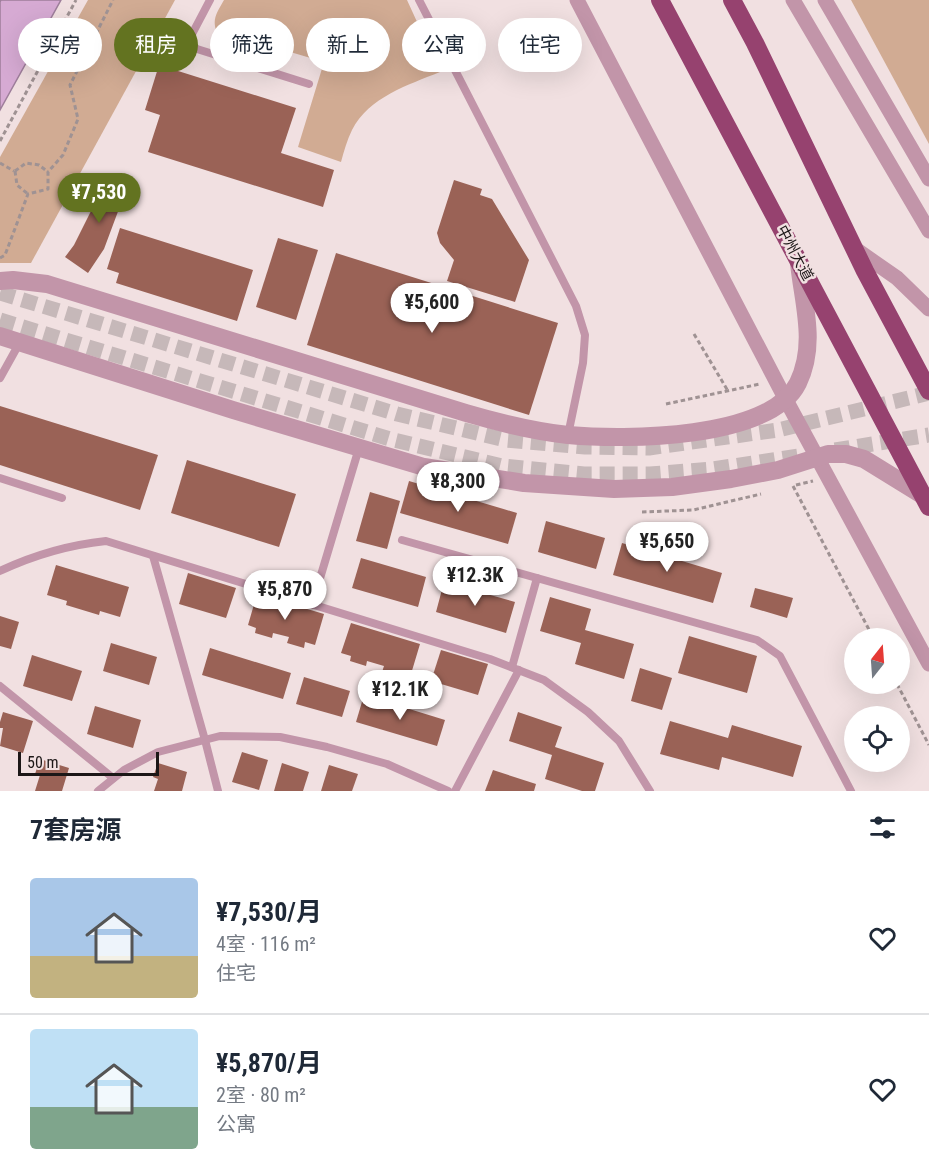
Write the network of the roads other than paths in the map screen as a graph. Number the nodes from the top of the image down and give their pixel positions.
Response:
1 (210, 0) edge
2 (419, 0) edge
3 (577, 0) edge
4 (660, 0) edge
5 (732, 0) edge
6 (793, 0) edge
7 (825, 0) edge
8 (309, 84) dead end
9 (929, 179) edge
10 (929, 231) edge
11 (854, 248) junction
12 (799, 261) junction
13 (0, 281) edge
14 (929, 309) edge
15 (0, 336) edge
16 (20, 342) junction
17 (0, 378) edge
18 (929, 391) edge
19 (786, 400) junction
20 (567, 435) junction
21 (359, 447) junction
22 (817, 458) junction
23 (0, 478) edge
24 (62, 498) dead end
25 (926, 502) edge
26 (402, 540) dead end
27 (153, 556) junction
28 (0, 571) edge
29 (537, 578) junction
30 (312, 604) junction
31 (929, 664) edge
32 (515, 669) junction
33 (0, 686) edge
34 (205, 740) junction
35 (113, 778) junction
36 (98, 791) edge
37 (218, 791) edge
38 (448, 791) edge
39 (455, 791) edge
40 (650, 791) edge
41 (851, 791) edge

1 - 8 lane
2 - 20 lane
3 - 19 street
4 - 12 highway, 中州大道
5 - 11 highway
6 - 10 street
7 - 9 street
11 - 14 street
11 - 18 highway
12 - 19 street
12 - 25 highway, 中州大道
13 - 20 street
15 - 16 street
16 - 17 lane
16 - 21 street
19 - 20 street
19 - 22 street
21 - 22 street
21 - 30 lane
22 - 25 street
22 - 31 street
23 - 24 lane
26 - 29 lane
27 - 28 lane
27 - 30 lane
27 - 34 lane
29 - 32 lane
29 - 41 lane
30 - 32 lane
32 - 39 lane
32 - 40 lane
33 - 35 lane
34 - 35 lane
34 - 37 lane
34 - 38 lane
35 - 36 lane

